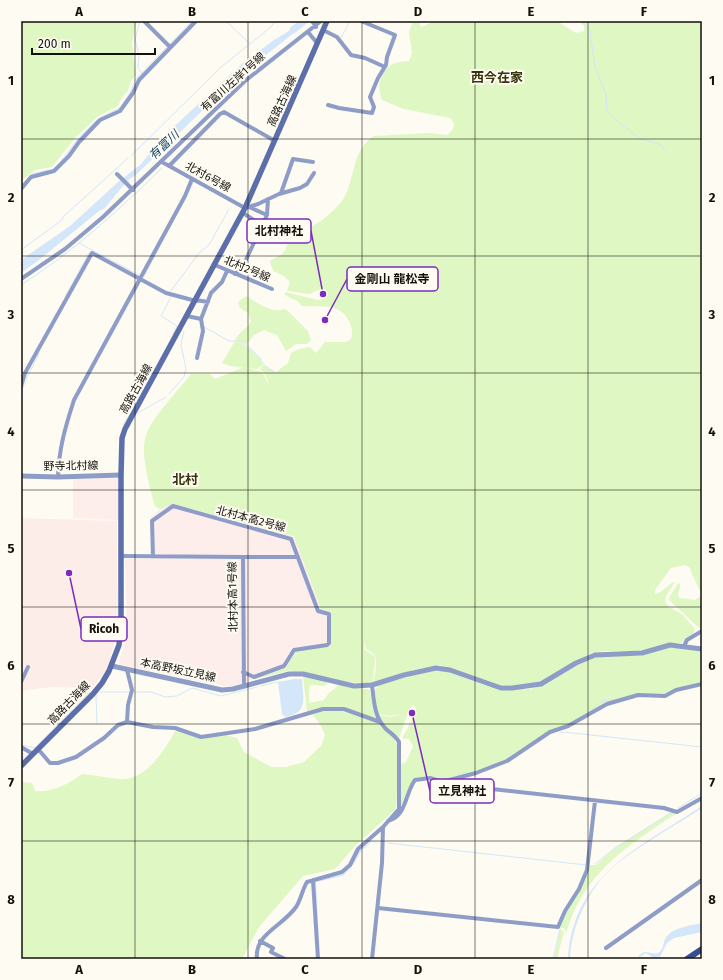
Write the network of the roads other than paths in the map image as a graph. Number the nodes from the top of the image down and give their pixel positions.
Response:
1 (144, 21) edge
2 (196, 21) edge
3 (320, 21) edge
4 (327, 21) edge
5 (361, 21) edge
6 (314, 24) edge
7 (323, 30) junction
8 (308, 32) junction
9 (317, 43) junction
10 (170, 47) junction
11 (385, 67) junction
12 (328, 105) dead end
13 (275, 141) junction
14 (162, 162) junction
15 (313, 162) dead end
16 (170, 166) junction
17 (314, 173) dead end
18 (118, 175) dead end
19 (192, 180) junction
20 (21, 189) edge
21 (132, 189) junction
22 (281, 193) junction
23 (268, 199) junction
24 (246, 209) junction
25 (267, 215) junction
26 (263, 226) junction
27 (215, 265) junction
28 (228, 270) junction
29 (235, 274) junction
30 (21, 279) edge
31 (140, 279) junction
32 (272, 289) dead end
33 (196, 300) junction
34 (208, 302) junction
35 (187, 316) junction
36 (201, 319) junction
37 (197, 358) dead end
38 (21, 386) edge
39 (121, 475) junction
40 (21, 476) edge
41 (58, 477) junction
42 (121, 556) junction
43 (152, 556) junction
44 (242, 557) junction
45 (298, 557) junction
46 (702, 631) edge
47 (684, 646) junction
48 (702, 649) edge
49 (112, 666) junction
50 (28, 667) dead end
51 (127, 670) junction
52 (243, 672) junction
53 (21, 682) edge
54 (702, 684) edge
55 (244, 686) junction
56 (372, 686) junction
57 (127, 722) junction
58 (380, 722) junction
59 (21, 747) edge
60 (38, 749) junction
61 (32, 754) junction
62 (21, 766) edge
63 (458, 778) junction
64 (702, 798) edge
65 (595, 801) junction
66 (388, 821) junction
67 (383, 827) junction
68 (313, 880) junction
69 (702, 880) edge
70 (378, 908) junction
71 (260, 941) junction
72 (606, 948) dead end
73 (702, 949) edge
74 (257, 959) edge
75 (285, 959) edge
76 (318, 959) edge
77 (372, 959) edge
78 (687, 959) edge

1 - 10 street
2 - 10 street
3 - 6 street, 有富川左岸1号線
4 - 7 main road, 高路古海線
5 - 11 street
6 - 8 street, 有富川左岸1号線
7 - 9 main road, 高路古海線
7 - 11 street
8 - 9 street
8 - 14 street, 有富川左岸1号線
9 - 13 main road, 高路古海線
10 - 20 street
11 - 12 street
13 - 16 street
13 - 24 main road, 高路古海線
14 - 16 street, 北村6号線
14 - 21 street, 有富川左岸1号線
15 - 22 street
16 - 19 street, 北村6号線
17 - 22 street
18 - 21 street
19 - 24 street, 北村6号線
19 - 31 street
21 - 30 street
22 - 23 street
23 - 24 street
23 - 25 street
24 - 25 street
24 - 26 street
24 - 27 main road, 高路古海線
25 - 26 street
26 - 29 street
27 - 28 street, 北村2号線
27 - 33 main road, 高路古海線
28 - 29 street, 北村2号線
28 - 34 street
29 - 32 street, 北村2号線
31 - 33 street
31 - 38 street
31 - 41 street
33 - 34 street
33 - 35 main road, 高路古海線
34 - 36 street
35 - 36 street
35 - 39 main road, 高路古海線
36 - 37 street
39 - 41 street, 野寺北村線
39 - 42 main road, 高路古海線
40 - 41 street, 野寺北村線
42 - 43 street, 北村本高1号線
42 - 49 main road, 高路古海線
43 - 44 street, 北村本高1号線
43 - 45 street, 北村本高2号線
44 - 45 street
44 - 52 street, 北村本高1号線
45 - 52 street, 北村本高2号線
46 - 47 street
47 - 48 street, 本高野坂立見線
47 - 56 street, 本高野坂立見線
49 - 51 street, 本高野坂立見線
49 - 60 main road, 高路古海線
50 - 53 street
51 - 55 street, 本高野坂立見線
51 - 57 street
52 - 55 street, 北村本高1号線
54 - 63 street
55 - 56 street, 本高野坂立見線
56 - 58 street
57 - 58 street
57 - 60 street
58 - 66 street
59 - 61 street
60 - 61 main road, 高路古海線
61 - 62 main road, 高路古海線
63 - 65 street
63 - 66 street
64 - 65 street
65 - 70 street
66 - 67 street
67 - 68 street
67 - 70 street
68 - 71 street
68 - 76 street
69 - 72 street
70 - 77 street
71 - 74 street
71 - 75 street
73 - 78 main road

